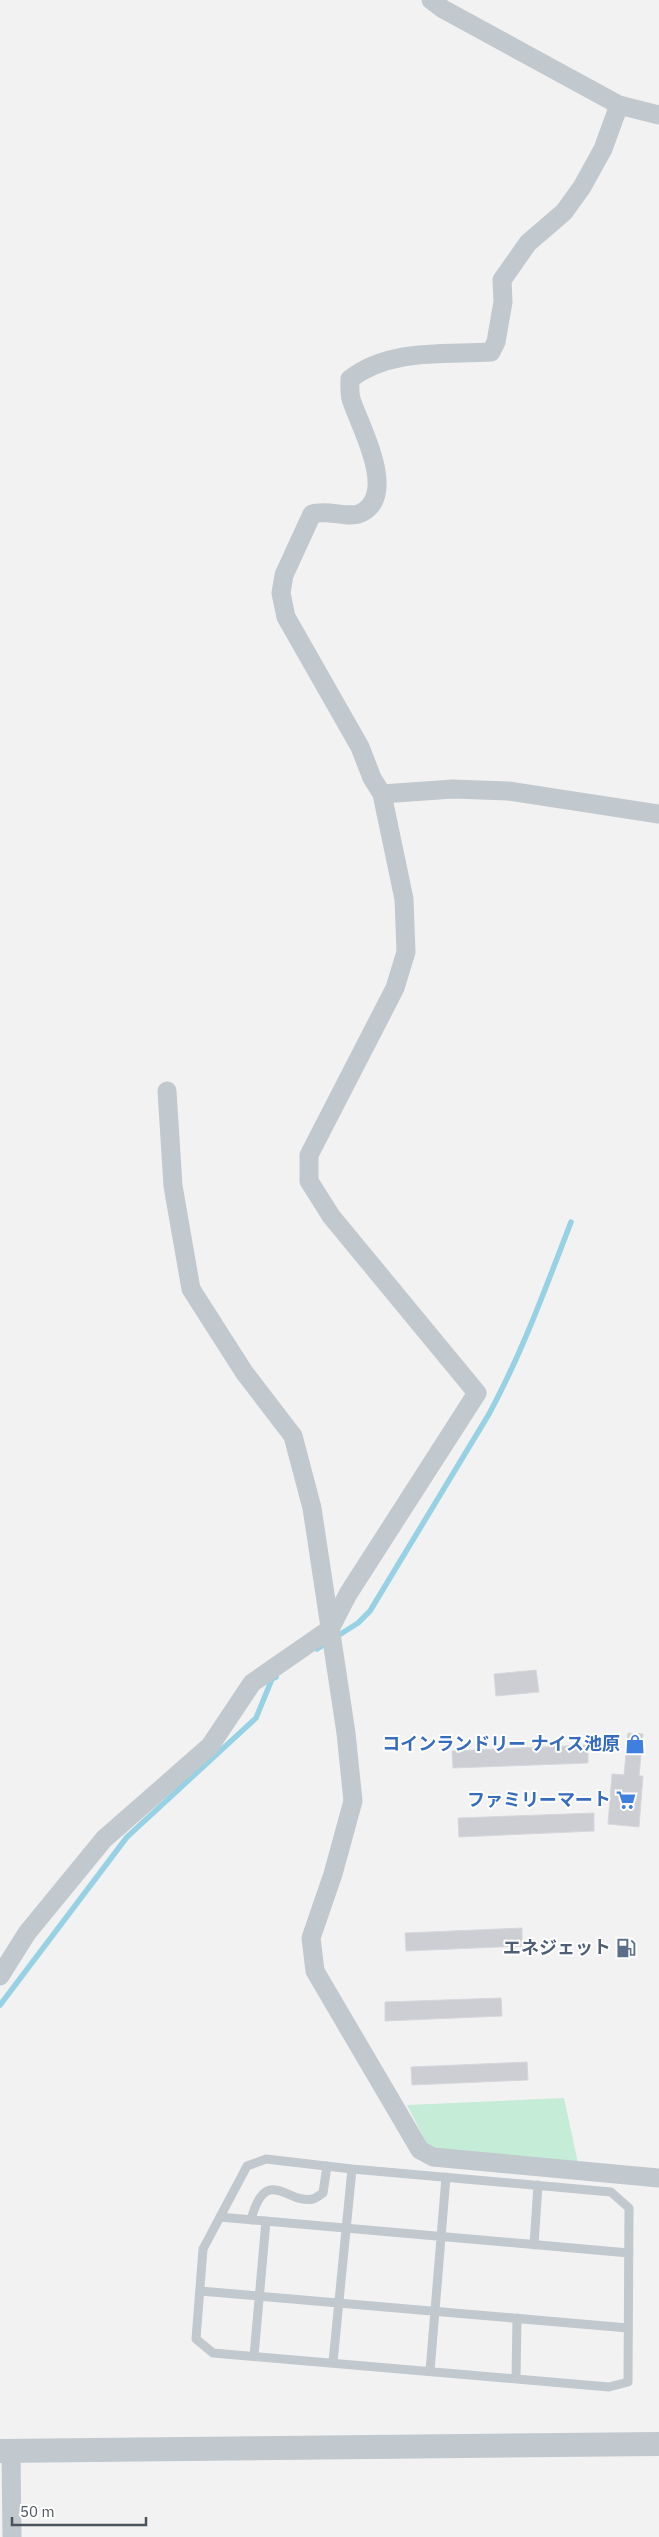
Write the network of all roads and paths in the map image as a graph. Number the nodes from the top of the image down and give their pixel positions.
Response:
1 (432, 0) edge
2 (619, 105) junction
3 (659, 115) edge
4 (382, 794) junction
5 (659, 814) edge
6 (167, 1091) dead end
7 (330, 1630) junction
8 (0, 1976) edge
9 (470, 2160) junction
10 (327, 2166) junction
11 (352, 2169) junction
12 (446, 2177) junction
13 (659, 2178) edge
14 (470, 2179) junction
15 (538, 2185) junction
16 (220, 2217) junction
17 (251, 2220) junction
18 (266, 2221) junction
19 (346, 2228) junction
20 (441, 2237) junction
21 (534, 2245) junction
22 (629, 2253) junction
23 (200, 2290) junction
24 (259, 2296) junction
25 (339, 2303) junction
26 (435, 2311) junction
27 (518, 2318) junction
28 (628, 2328) junction
29 (254, 2356) junction
30 (333, 2362) junction
31 (430, 2371) junction
32 (516, 2379) junction
33 (659, 2444) edge
34 (6, 2451) edge
35 (12, 2537) edge

1 - 2 street
2 - 3 street
2 - 4 street
4 - 5 street
4 - 7 street
6 - 7 street
7 - 8 street
7 - 9 street
9 - 13 street
9 - 14 lane
10 - 11 lane
10 - 16 lane
10 - 17 lane
11 - 12 lane
11 - 19 lane
12 - 14 lane
12 - 20 lane
14 - 15 lane
15 - 21 lane
15 - 22 lane
16 - 17 lane
16 - 23 lane
17 - 18 lane
18 - 19 lane
18 - 24 lane
19 - 20 lane
19 - 25 lane
20 - 21 lane
20 - 26 lane
21 - 22 lane
22 - 28 lane
23 - 24 lane
23 - 29 lane
24 - 25 lane
24 - 29 lane
25 - 26 lane
25 - 30 lane
26 - 27 lane
26 - 31 lane
27 - 28 lane
27 - 32 lane
28 - 32 lane
29 - 30 lane
30 - 31 lane
31 - 32 lane
33 - 34 street
34 - 35 street

